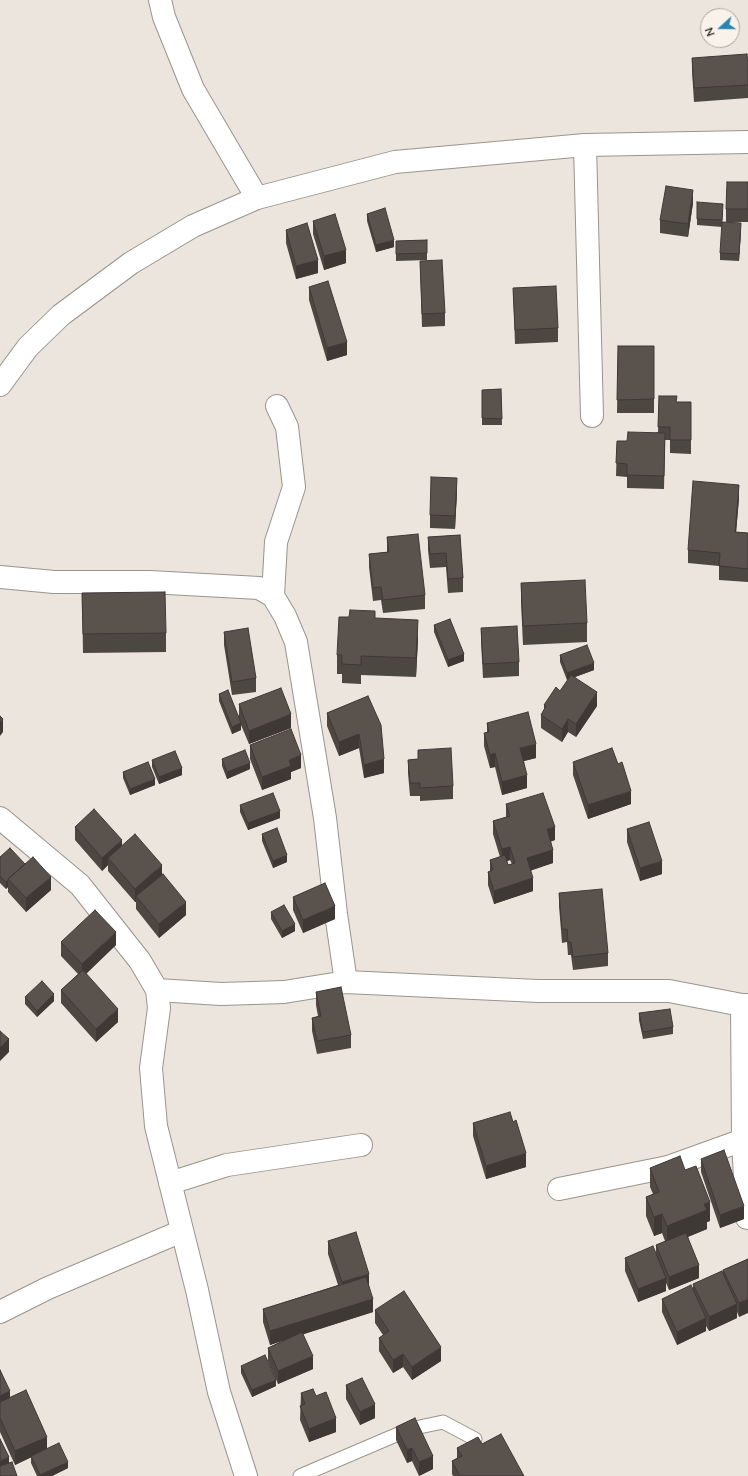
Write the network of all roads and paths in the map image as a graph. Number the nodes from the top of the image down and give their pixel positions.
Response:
1 (160, 0) edge
2 (748, 142) edge
3 (586, 145) junction
4 (257, 198) junction
5 (0, 385) edge
6 (277, 406) dead end
7 (592, 416) dead end
8 (0, 578) edge
9 (273, 596) junction
10 (0, 818) edge
11 (346, 982) junction
12 (157, 990) junction
13 (745, 1005) edge
14 (743, 1140) junction
15 (361, 1144) dead end
16 (170, 1183) junction
17 (559, 1189) dead end
18 (747, 1218) edge
19 (182, 1231) junction
20 (0, 1312) edge
21 (475, 1439) edge
22 (246, 1476) edge
23 (300, 1476) edge

1 - 4 street
2 - 3 street
3 - 4 street
3 - 7 street
4 - 5 street
6 - 9 street
8 - 9 street
9 - 11 street
10 - 12 street
11 - 12 street
11 - 13 street
12 - 16 street
13 - 14 street
14 - 17 street
14 - 18 street
15 - 16 street
16 - 19 street
19 - 20 street
19 - 22 street
21 - 23 lane

